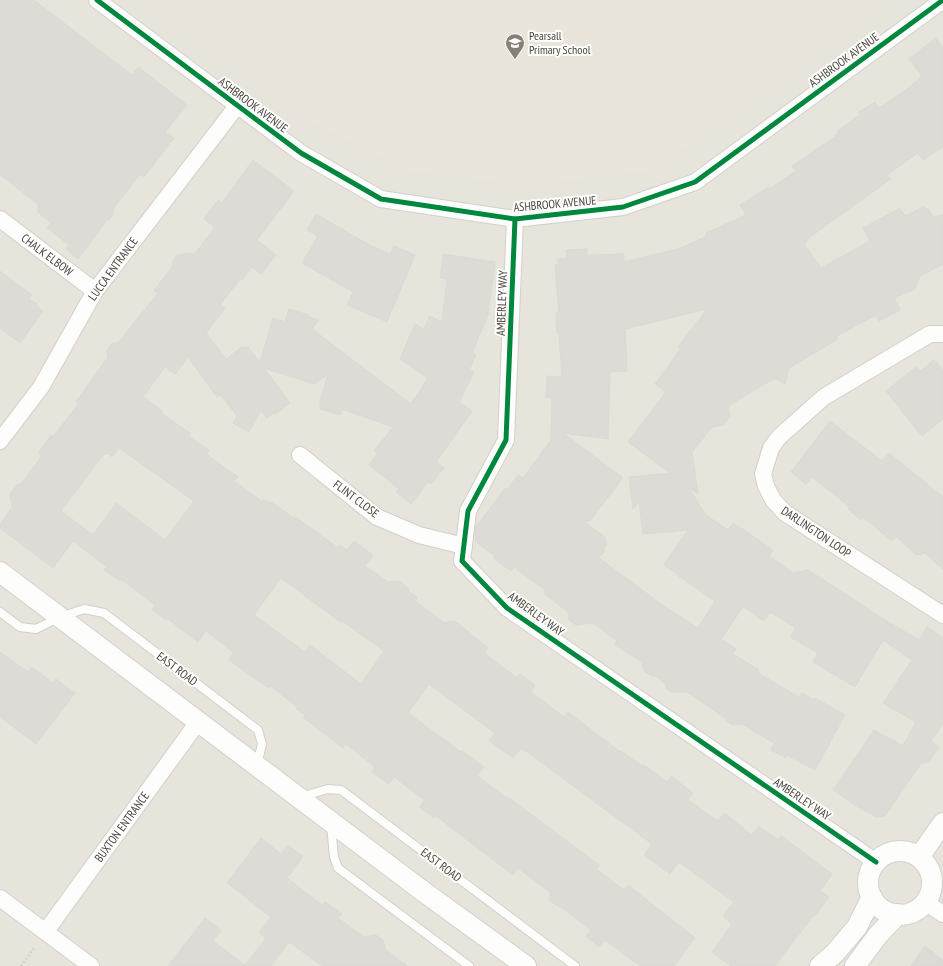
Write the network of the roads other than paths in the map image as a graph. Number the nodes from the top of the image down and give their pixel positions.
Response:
1 (97, 0) edge
2 (943, 0) edge
3 (237, 106) junction
4 (0, 219) edge
5 (515, 219) junction
6 (94, 291) junction
7 (943, 334) edge
8 (0, 441) edge
9 (300, 455) dead end
10 (464, 546) junction
11 (0, 572) edge
12 (0, 612) edge
13 (943, 614) edge
14 (60, 617) junction
15 (198, 722) junction
16 (257, 765) junction
17 (299, 797) junction
18 (331, 822) junction
19 (943, 823) edge
20 (919, 857) junction
21 (876, 862) junction
22 (872, 897) junction
23 (0, 898) edge
24 (925, 902) junction
25 (898, 914) junction
26 (943, 914) edge
27 (46, 932) junction
28 (91, 966) edge
29 (469, 966) edge
30 (526, 966) edge
31 (575, 966) edge
32 (820, 966) edge
33 (855, 966) edge

1 - 3 street, ASHBROOK AVENUE
2 - 5 street, ASHBROOK AVENUE
3 - 5 street, ASHBROOK AVENUE
3 - 6 street, LUCCA ENTRANCE
4 - 6 street, CHALK ELBOW
5 - 10 street, AMBERLEY WAY
6 - 8 street, LUCCA ENTRANCE
7 - 13 street, DARLINGTON LOOP
9 - 10 street, FLINT CLOSE
10 - 21 street, AMBERLEY WAY
11 - 14 street
12 - 14 lane, EAST ROAD
14 - 15 street
14 - 16 lane, EAST ROAD
15 - 16 street
15 - 27 street, BUXTON ENTRANCE
16 - 17 street
17 - 18 street
17 - 31 lane, EAST ROAD
18 - 29 lane
18 - 30 street
19 - 20 street
20 - 21 street
20 - 24 street
21 - 22 street
22 - 25 street
22 - 32 street
23 - 27 street
24 - 25 street
24 - 26 street
25 - 33 street
27 - 28 street

